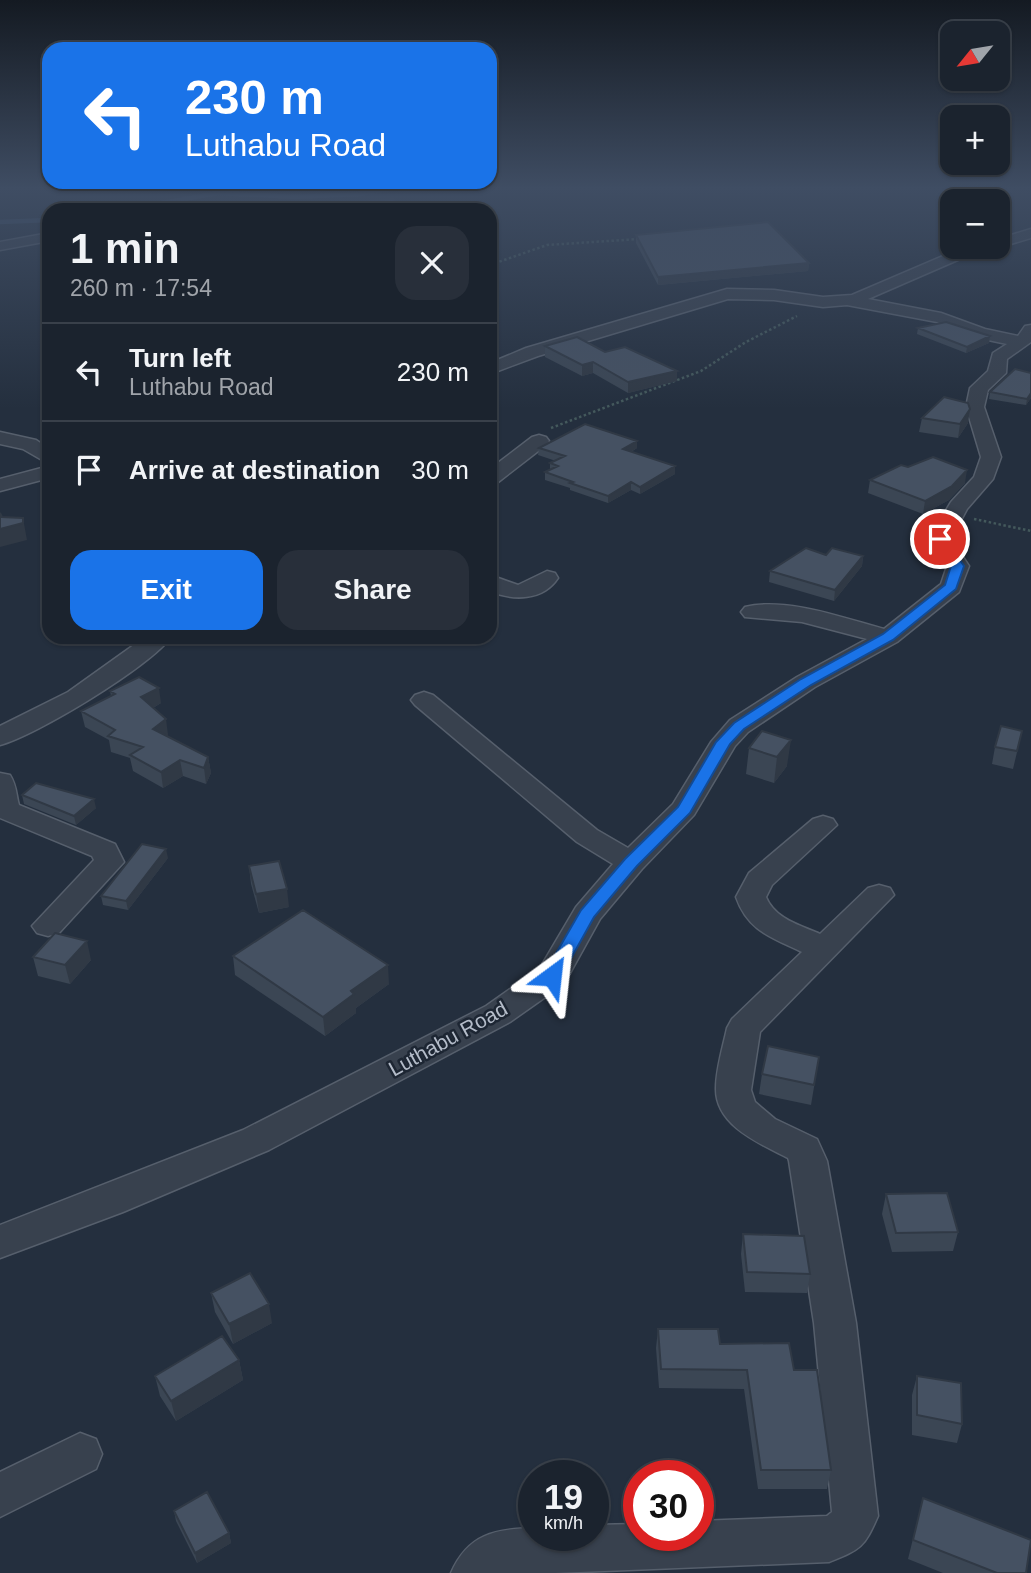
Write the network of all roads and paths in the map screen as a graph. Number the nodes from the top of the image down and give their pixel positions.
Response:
1 (942, 262) edge
2 (848, 300) junction
3 (823, 302) junction
4 (1026, 336) edge
5 (497, 366) edge
6 (0, 438) edge
7 (539, 442) joint
8 (42, 453) edge
9 (42, 474) edge
10 (497, 474) edge
11 (0, 485) edge
12 (946, 528) junction
13 (1031, 531) edge
14 (547, 578) dead end
15 (497, 586) edge
16 (753, 612) dead end
17 (888, 637) junction
18 (151, 644) edge
19 (424, 700) dead end
20 (0, 737) edge
21 (0, 780) edge
22 (823, 825) dead end
23 (631, 862) junction
24 (879, 895) dead end
25 (48, 926) dead end
26 (824, 949) junction
27 (0, 1242) edge
28 (80, 1454) dead end
29 (0, 1495) edge
30 (475, 1573) edge

1 - 2 street
2 - 3 street
2 - 4 street
3 - 5 street
3 - 7 path
4 - 12 street
6 - 8 street
7 - 10 street
9 - 11 street
12 - 13 path
12 - 17 street, Luthabu Road
14 - 15 street
16 - 17 street
17 - 23 street, Luthabu Road
18 - 20 street
19 - 23 street
21 - 25 street
22 - 26 street
23 - 27 street, Luthabu Road
24 - 26 street
26 - 30 street
28 - 29 street

